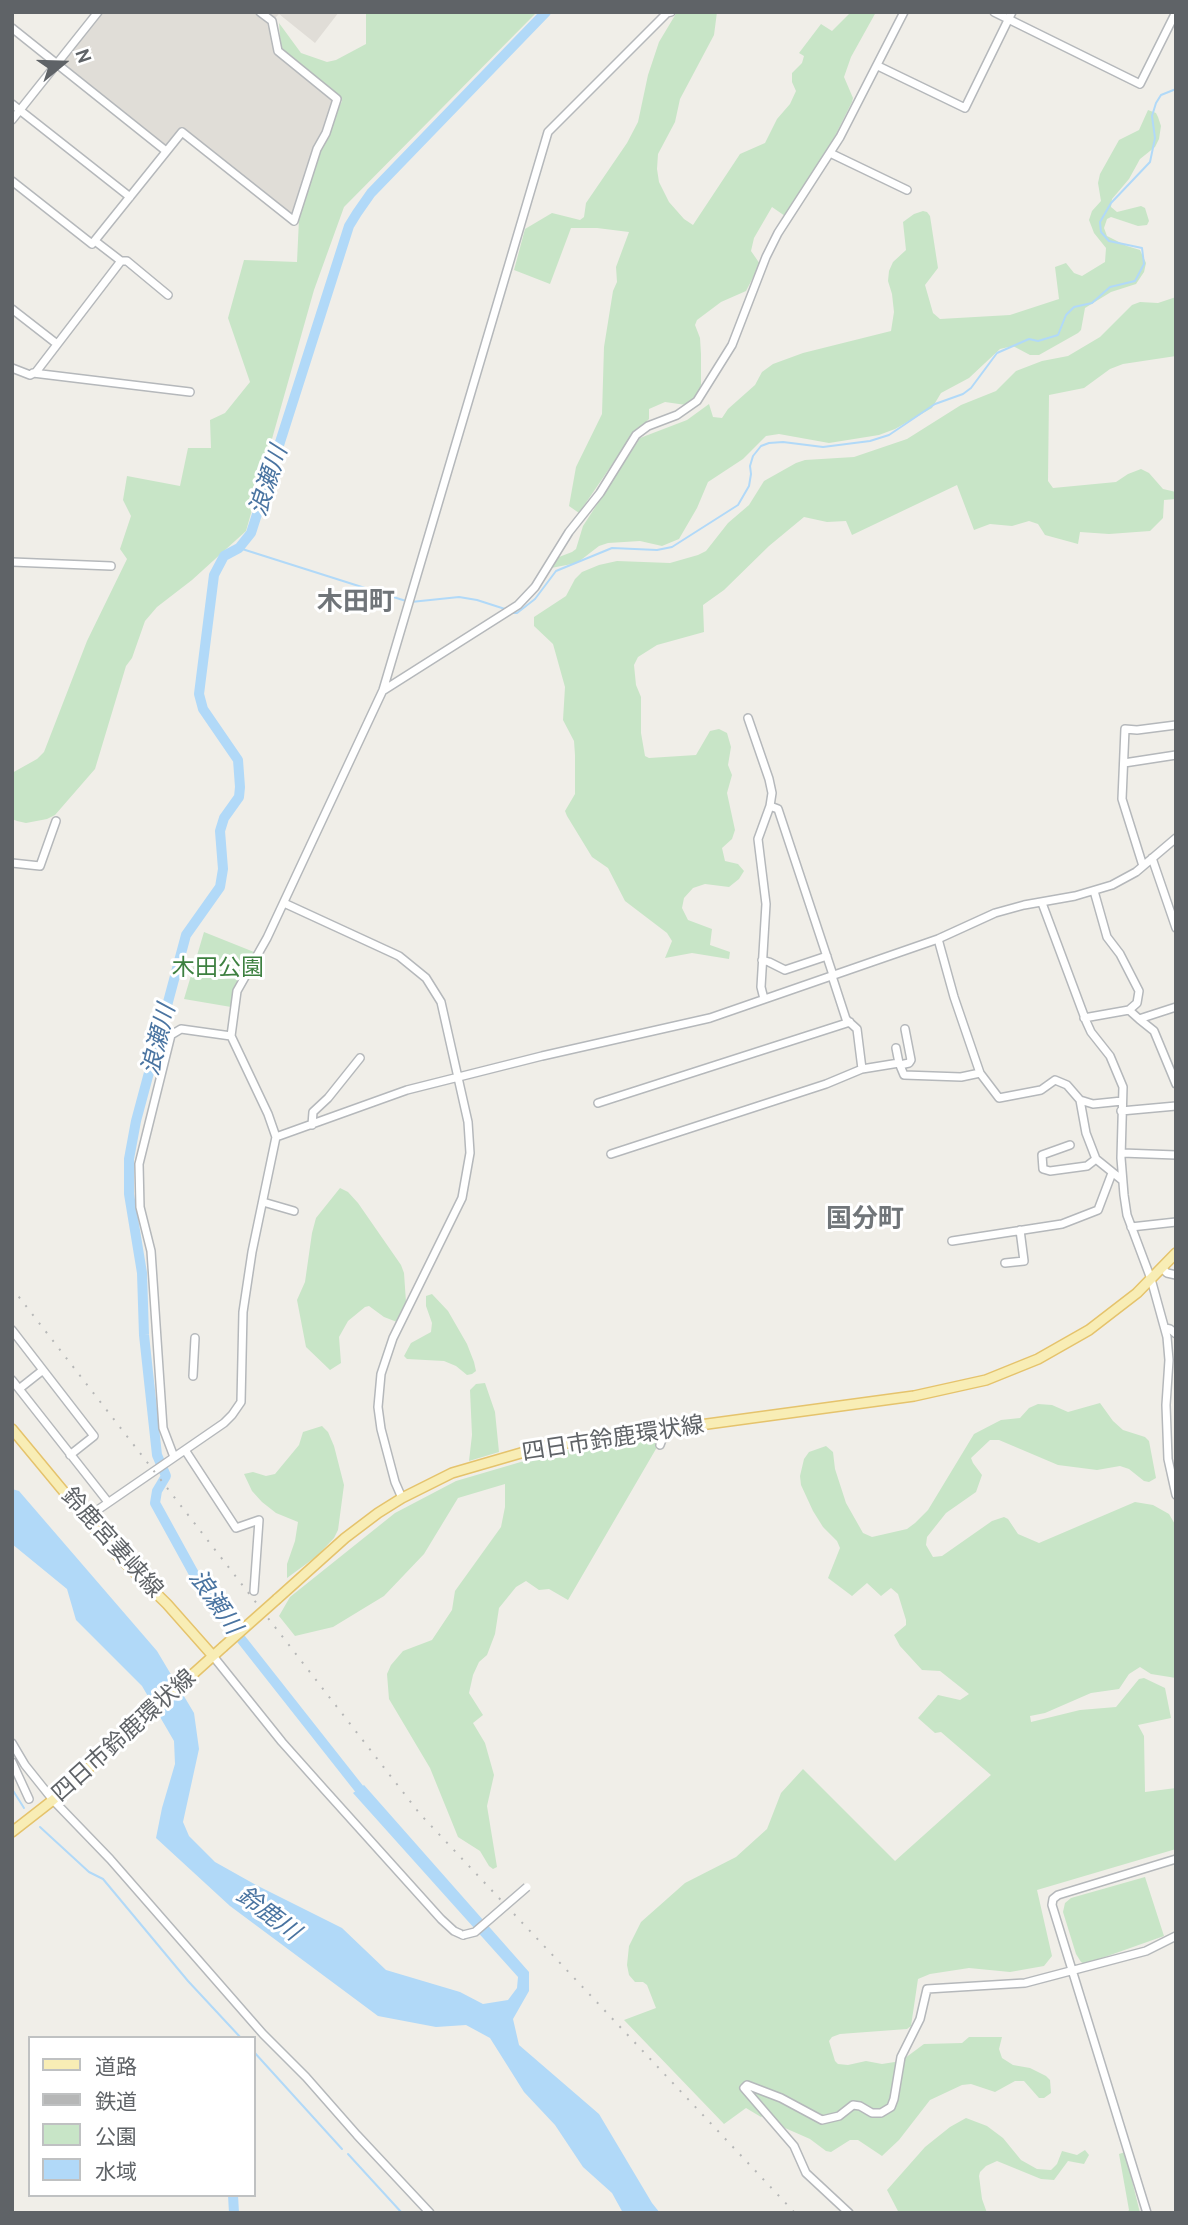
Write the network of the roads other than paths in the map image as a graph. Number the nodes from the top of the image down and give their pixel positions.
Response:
1 (98, 12) edge
2 (260, 12) edge
3 (671, 12) edge
4 (904, 12) edge
5 (994, 12) edge
6 (1175, 12) edge
7 (1010, 16) edge
8 (12, 28) edge
9 (57, 64) junction
10 (878, 66) junction
11 (12, 104) edge
12 (20, 110) junction
13 (12, 120) edge
14 (166, 151) junction
15 (830, 153) junction
16 (12, 181) edge
17 (907, 190) dead end
18 (130, 197) junction
19 (95, 241) junction
20 (121, 261) junction
21 (168, 295) dead end
22 (12, 309) edge
23 (57, 344) junction
24 (12, 369) edge
25 (33, 373) junction
26 (190, 392) dead end
27 (12, 562) edge
28 (111, 566) dead end
29 (383, 690) junction
30 (748, 718) dead end
31 (1176, 725) edge
32 (1176, 755) edge
33 (1124, 763) junction
34 (770, 806) junction
35 (56, 821) dead end
36 (1176, 838) edge
37 (1152, 859) junction
38 (12, 863) edge
39 (1143, 866) junction
40 (1093, 891) junction
41 (284, 903) junction
42 (1042, 903) junction
43 (1176, 928) edge
44 (938, 939) junction
45 (827, 956) junction
46 (762, 960) junction
47 (833, 976) junction
48 (764, 999) junction
49 (1176, 1007) edge
50 (1129, 1010) junction
51 (1084, 1018) junction
52 (1139, 1019) junction
53 (850, 1022) junction
54 (905, 1030) dead end
55 (231, 1036) junction
56 (896, 1048) dead end
57 (360, 1058) dead end
58 (900, 1064) junction
59 (862, 1069) junction
60 (980, 1073) junction
61 (458, 1077) junction
62 (1176, 1084) edge
63 (1176, 1099) edge
64 (1080, 1100) junction
65 (1122, 1101) junction
66 (598, 1103) dead end
67 (1173, 1106) edge
68 (1121, 1111) junction
69 (312, 1125) junction
70 (275, 1137) junction
71 (1070, 1145) dead end
72 (1122, 1153) junction
73 (611, 1154) dead end
74 (1176, 1155) edge
75 (1096, 1160) junction
76 (1112, 1173) junction
77 (1122, 1180) junction
78 (263, 1202) junction
79 (295, 1211) dead end
80 (1176, 1222) edge
81 (1131, 1227) junction
82 (1020, 1230) junction
83 (952, 1241) dead end
84 (1176, 1253) edge
85 (1005, 1263) dead end
86 (1162, 1268) junction
87 (1176, 1276) edge
88 (1151, 1279) junction
89 (1165, 1328) junction
90 (12, 1330) edge
91 (1176, 1334) edge
92 (195, 1338) dead end
93 (43, 1370) junction
94 (193, 1376) dead end
95 (12, 1380) edge
96 (19, 1389) junction
97 (12, 1429) edge
98 (666, 1429) junction
99 (660, 1446) dead end
100 (185, 1450) junction
101 (70, 1455) junction
102 (174, 1457) junction
103 (1176, 1495) edge
104 (402, 1497) junction
105 (108, 1502) junction
106 (86, 1518) junction
107 (254, 1591) dead end
108 (213, 1656) junction
109 (12, 1743) edge
110 (12, 1762) edge
111 (56, 1797) junction
112 (29, 1799) dead end
113 (12, 1832) edge
114 (1176, 1859) edge
115 (527, 1887) dead end
116 (1176, 1936) edge
117 (1072, 1972) junction
118 (430, 2213) edge
119 (849, 2213) edge
120 (1147, 2213) edge

1 - 9 street
2 - 14 street
3 - 29 street
4 - 10 street
5 - 7 street
6 - 7 street
7 - 10 street
8 - 9 street
9 - 12 street
9 - 14 street
10 - 15 street
11 - 12 street
12 - 13 street
12 - 18 street
14 - 18 street
15 - 17 street
15 - 29 street
16 - 19 street
18 - 19 street
19 - 20 street
20 - 21 street
20 - 23 street
22 - 23 street
23 - 25 street
24 - 25 street
25 - 26 street
27 - 28 street
29 - 41 street
30 - 34 street
31 - 33 street
32 - 33 street
33 - 39 street
34 - 45 street
34 - 46 street
35 - 38 street
36 - 37 street
37 - 39 street
37 - 43 street
39 - 40 street
40 - 42 street
40 - 50 street
41 - 55 street
41 - 61 street
42 - 44 street
42 - 51 street
44 - 47 street
44 - 60 street
45 - 46 street
45 - 47 street
46 - 48 street
47 - 48 street
47 - 53 street
48 - 61 street
49 - 52 street
50 - 51 street
50 - 52 street
51 - 65 street
52 - 62 street
53 - 59 street
53 - 66 street
54 - 58 street
55 - 70 street
55 - 102 street
56 - 58 street
57 - 69 street
58 - 59 street
58 - 60 street
59 - 73 street
60 - 64 street
61 - 69 street
61 - 104 street
63 - 67 street
64 - 65 street
64 - 75 street
65 - 68 street
67 - 68 street
68 - 72 street
69 - 70 street
70 - 78 street
71 - 75 street
72 - 74 street
72 - 77 street
75 - 76 street
76 - 77 street
76 - 82 street
77 - 81 street
78 - 79 street
78 - 100 street
80 - 81 street
81 - 88 street
82 - 83 street
82 - 85 street
84 - 86 main road, 四日市鈴鹿環状線
86 - 87 street
86 - 88 main road, 四日市鈴鹿環状線
88 - 89 street
88 - 98 main road, 四日市鈴鹿環状線
89 - 91 street
89 - 103 street
90 - 93 street
92 - 94 street
93 - 96 street
93 - 101 street
95 - 96 street
96 - 101 street
97 - 106 main road, 鈴鹿宮妻峡線
98 - 99 street
98 - 104 main road, 四日市鈴鹿環状線
100 - 102 street
100 - 107 street
101 - 105 street
102 - 105 street
104 - 108 main road, 四日市鈴鹿環状線, bridge
105 - 106 street
106 - 108 main road, 鈴鹿宮妻峡線
108 - 111 main road, 四日市鈴鹿環状線
108 - 115 street, bridge
109 - 111 street
110 - 112 street
111 - 113 main road, 四日市鈴鹿環状線
111 - 118 street
114 - 117 street
116 - 117 street
117 - 119 street
117 - 120 street

